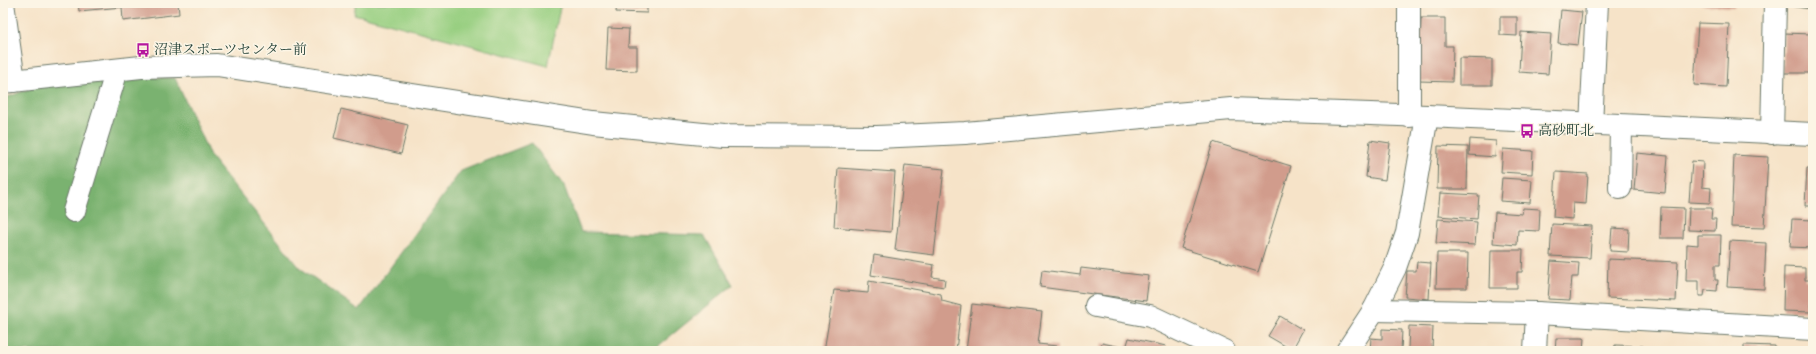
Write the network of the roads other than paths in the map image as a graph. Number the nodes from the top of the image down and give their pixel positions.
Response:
1 (3, 3) edge
2 (1409, 3) edge
3 (1597, 3) edge
4 (1775, 3) edge
5 (117, 70) junction
6 (9, 82) edge
7 (1418, 116) junction
8 (1591, 124) junction
9 (1621, 126) junction
10 (1772, 133) junction
11 (1813, 134) edge
12 (1620, 188) dead end
13 (74, 210) dead end
14 (1096, 306) dead end
15 (1374, 310) junction
16 (1537, 313) junction
17 (1813, 329) edge
18 (1224, 351) edge
19 (1347, 351) edge
20 (1534, 351) edge

1 - 6 street
2 - 7 street
3 - 8 street
4 - 10 street
5 - 6 street
5 - 7 street
5 - 13 street
7 - 8 street
7 - 15 street
8 - 9 street
9 - 10 street
9 - 12 street
10 - 11 street
14 - 18 street
15 - 16 street
15 - 19 street
16 - 17 street
16 - 20 street

